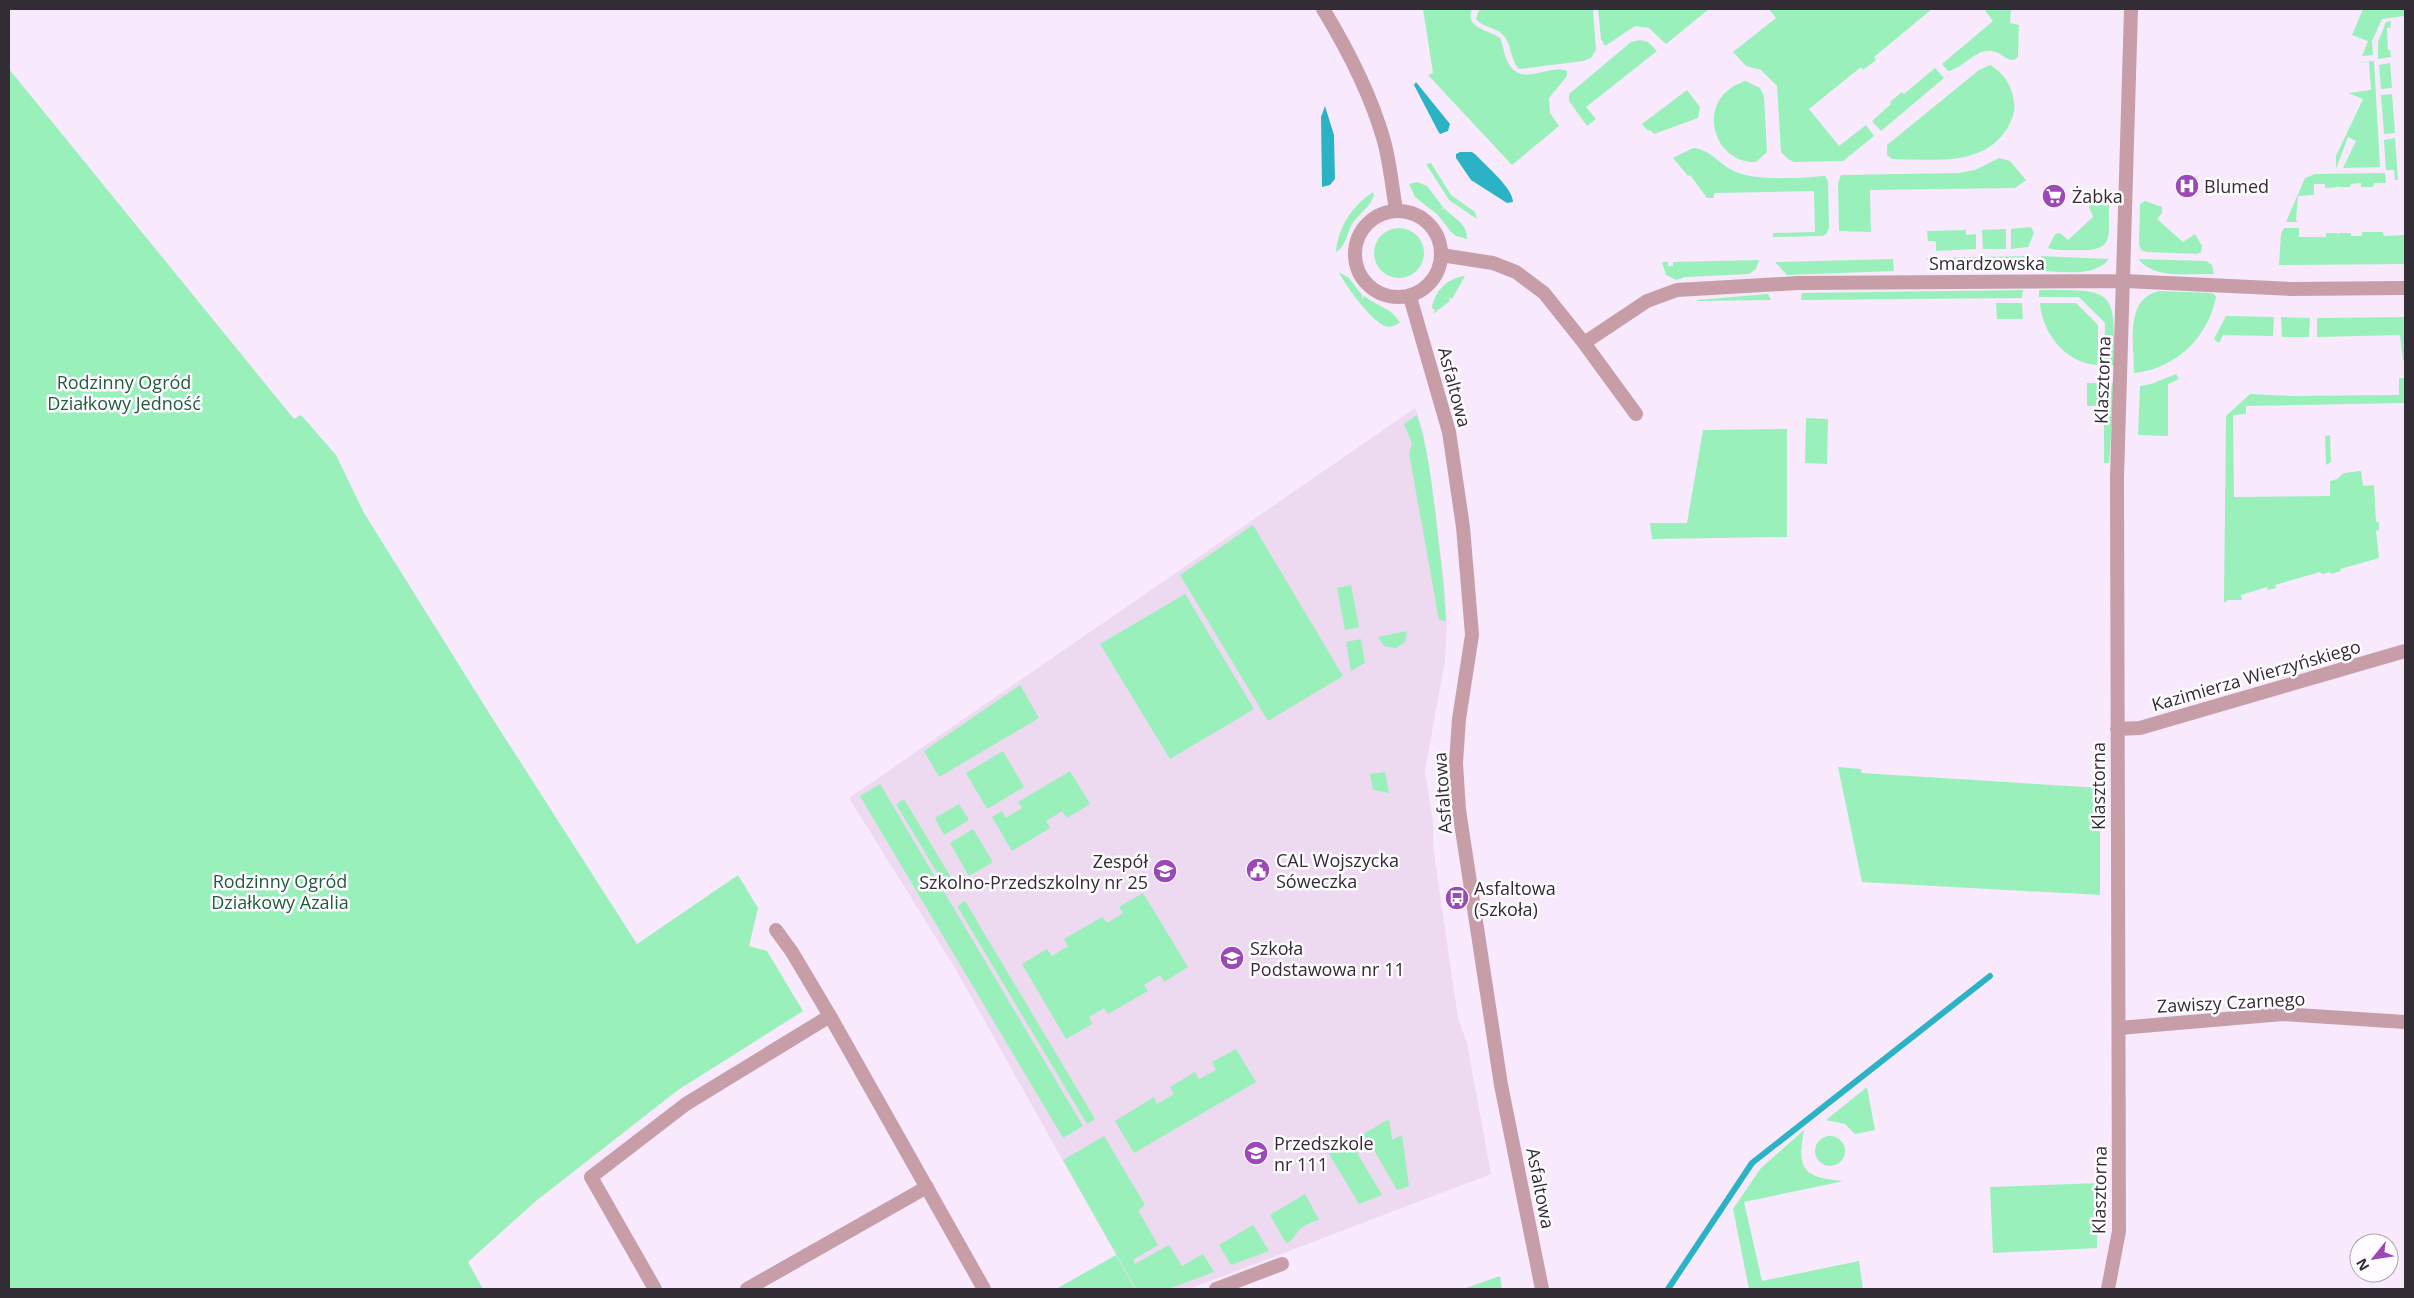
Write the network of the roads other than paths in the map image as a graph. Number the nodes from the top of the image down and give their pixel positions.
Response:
1 (1323, 9) edge
2 (2131, 9) edge
3 (1396, 209) junction
4 (1442, 255) junction
5 (2124, 281) junction
6 (2405, 288) edge
7 (1410, 297) junction
8 (1584, 343) junction
9 (1636, 414) dead end
10 (2405, 651) edge
11 (2116, 729) junction
12 (776, 930) dead end
13 (830, 1016) junction
14 (2405, 1022) edge
15 (2119, 1028) junction
16 (926, 1187) junction
17 (1282, 1264) dead end
18 (655, 1289) edge
19 (747, 1289) edge
20 (984, 1289) edge
21 (1216, 1289) edge
22 (1542, 1289) edge
23 (2108, 1289) edge

1 - 3 street
2 - 5 street, Klasztorna
3 - 4 street
3 - 7 street
4 - 7 street
4 - 8 street
5 - 6 street, Smardzowska
5 - 8 street, Smardzowska
5 - 11 street, Klasztorna
7 - 22 street, Asfaltowa
8 - 9 street
10 - 11 street, Kazimierza Wierzyńskiego
11 - 15 street, Klasztorna
12 - 13 street
13 - 16 street
13 - 18 street
14 - 15 street, Zawiszy Czarnego
15 - 23 street, Klasztorna
16 - 19 street
16 - 20 street
17 - 21 street

